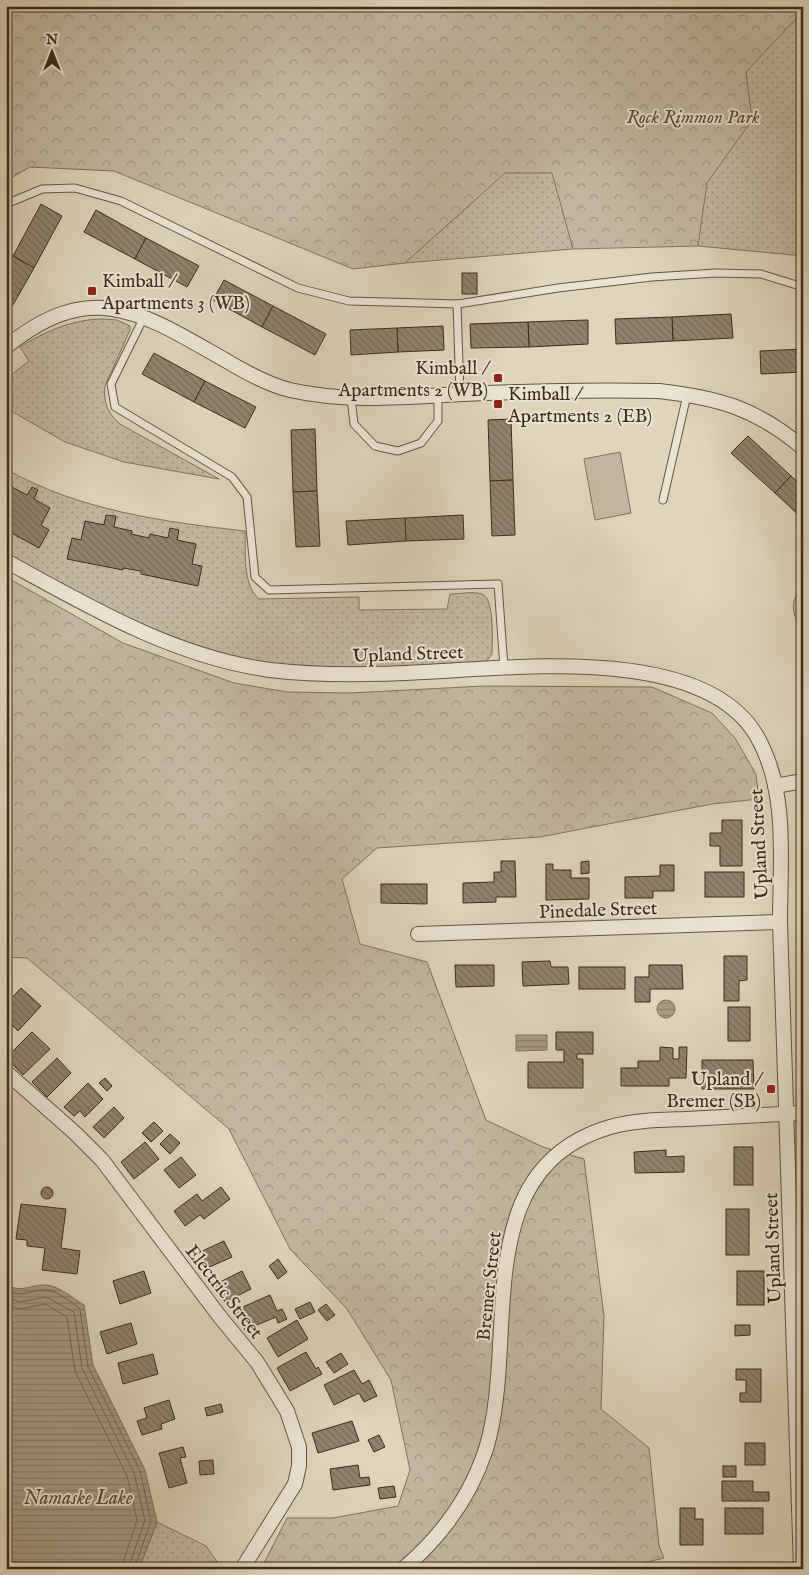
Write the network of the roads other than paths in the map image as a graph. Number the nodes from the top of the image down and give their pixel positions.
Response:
1 (6, 204) edge
2 (803, 287) edge
3 (457, 304) junction
4 (145, 317) junction
5 (6, 347) edge
6 (460, 394) junction
7 (687, 394) junction
8 (438, 395) junction
9 (351, 398) junction
10 (803, 448) edge
11 (663, 500) dead end
12 (6, 561) edge
13 (504, 668) junction
14 (803, 781) edge
15 (776, 786) junction
16 (780, 922) junction
17 (418, 934) dead end
18 (6, 1072) edge
19 (803, 1113) edge
20 (786, 1114) junction
21 (242, 1569) edge
22 (404, 1569) edge
23 (801, 1569) edge

1 - 3 lane
2 - 3 lane
3 - 6 lane
4 - 5 street
4 - 9 street
4 - 13 lane
6 - 7 street
6 - 8 street
7 - 10 street
7 - 11 lane
8 - 9 street
8 - 9 lane
12 - 13 street, Upland Street
13 - 15 street, Upland Street
14 - 15 street
15 - 16 street, Upland Street
16 - 17 street, Pinedale Street
16 - 20 street, Upland Street
18 - 21 street, Electric Street
19 - 20 street, Bremer Street
20 - 22 street, Bremer Street
20 - 23 street, Upland Street

